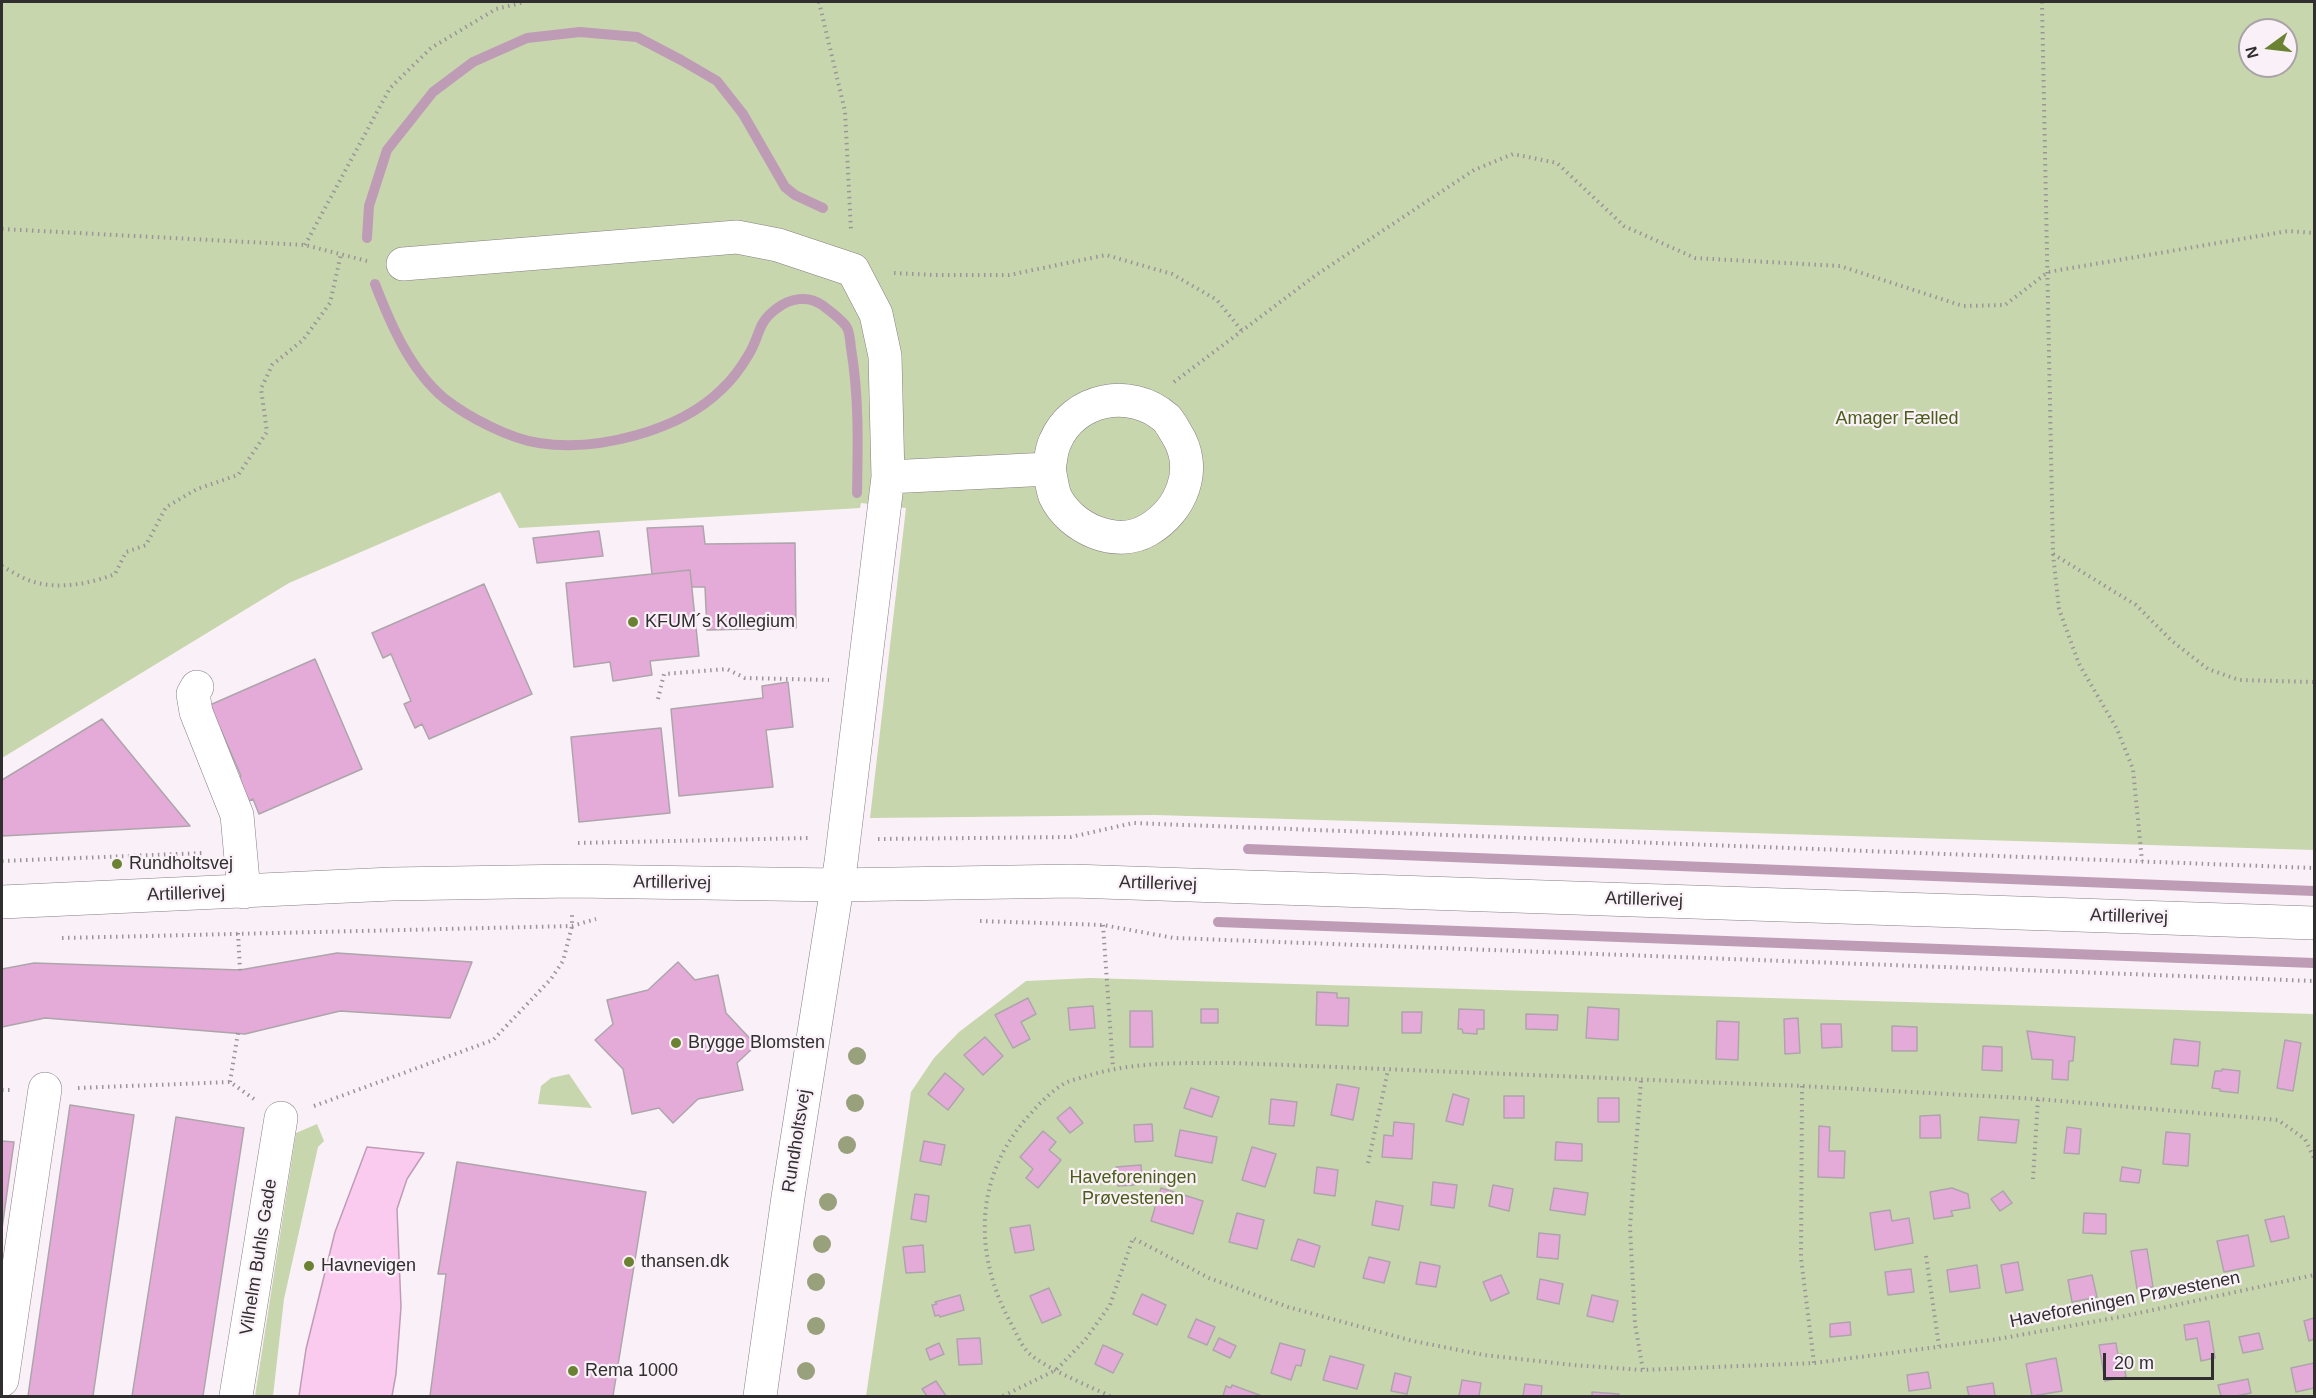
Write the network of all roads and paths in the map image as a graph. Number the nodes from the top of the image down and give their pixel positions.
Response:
1 (525, 2) edge
2 (819, 2) edge
3 (2042, 2) edge
4 (2, 229) edge
5 (2314, 233) edge
6 (305, 245) junction
7 (341, 254) junction
8 (403, 264) joint
9 (853, 270) junction
10 (2048, 272) junction
11 (1242, 331) junction
12 (1144, 404) junction
13 (1049, 469) junction
14 (888, 477) junction
15 (2053, 554) junction
16 (2, 566) edge
17 (863, 682) junction
18 (2314, 682) edge
19 (197, 687) dead end
20 (658, 699) dead end
21 (844, 837) junction
22 (573, 843) dead end
23 (240, 852) junction
24 (2, 861) edge
25 (2142, 861) junction
26 (2314, 868) edge
27 (573, 881) junction
28 (836, 885) junction
29 (244, 892) junction
30 (2, 902) edge
31 (599, 918) dead end
32 (972, 921) dead end
33 (2314, 923) edge
34 (1103, 925) junction
35 (572, 926) junction
36 (238, 933) junction
37 (58, 938) dead end
38 (240, 970) dead end
39 (2314, 981) edge
40 (238, 1034) dead end
41 (1113, 1068) junction
42 (1388, 1070) junction
43 (1641, 1081) junction
44 (230, 1082) junction
45 (1802, 1086) junction
46 (45, 1089) junction
47 (2, 1090) edge
48 (2038, 1099) junction
49 (281, 1118) junction
50 (2314, 1158) edge
51 (1368, 1163) dead end
52 (2032, 1179) dead end
53 (1926, 1256) dead end
54 (2314, 1275) edge
55 (1939, 1346) junction
56 (1814, 1364) junction
57 (1056, 1370) junction
58 (1643, 1370) junction
59 (2, 1380) edge
60 (236, 1396) edge
61 (760, 1396) edge
62 (1003, 1396) edge
63 (1110, 1396) edge

1 - 6 path
2 - 9 path
3 - 10 path
4 - 6 path
5 - 10 path
6 - 7 path
7 - 8 path
7 - 16 path
8 - 9 street
9 - 11 path
9 - 14 street, Rundholtsvej
10 - 11 path
10 - 15 path
11 - 12 path
12 - 13 street
12 - 13 street
13 - 14 street
14 - 17 street, Rundholtsvej
15 - 18 path
15 - 25 path
17 - 20 path
17 - 21 street, Rundholtsvej
19 - 23 street
21 - 22 path
21 - 25 path
21 - 28 street, Rundholtsvej
23 - 24 path
23 - 29 street
25 - 26 path
27 - 28 street, Artillerivej
27 - 29 street, Artillerivej
27 - 35 path
28 - 33 street, Artillerivej
28 - 61 street, Rundholtsvej
29 - 30 street, Artillerivej
31 - 35 path
32 - 34 path
34 - 39 path
34 - 41 path
35 - 36 path
35 - 49 path
36 - 37 path
36 - 38 path
40 - 44 path
41 - 42 path
41 - 57 path
42 - 43 path
42 - 51 path
43 - 45 path
43 - 58 path
44 - 46 path
44 - 49 path
45 - 48 path
45 - 56 path
46 - 47 path
46 - 59 street
48 - 50 path
48 - 52 path
49 - 60 street, Vilhelm Buhls Gade
53 - 55 path
54 - 55 path, Haveforeningen Prøvestenen
55 - 56 path, Haveforeningen Prøvestenen
56 - 58 path, Haveforeningen Prøvestenen
57 - 58 path, Haveforeningen Prøvestenen
57 - 62 path, Haveforeningen Prøvestenen
57 - 63 path

